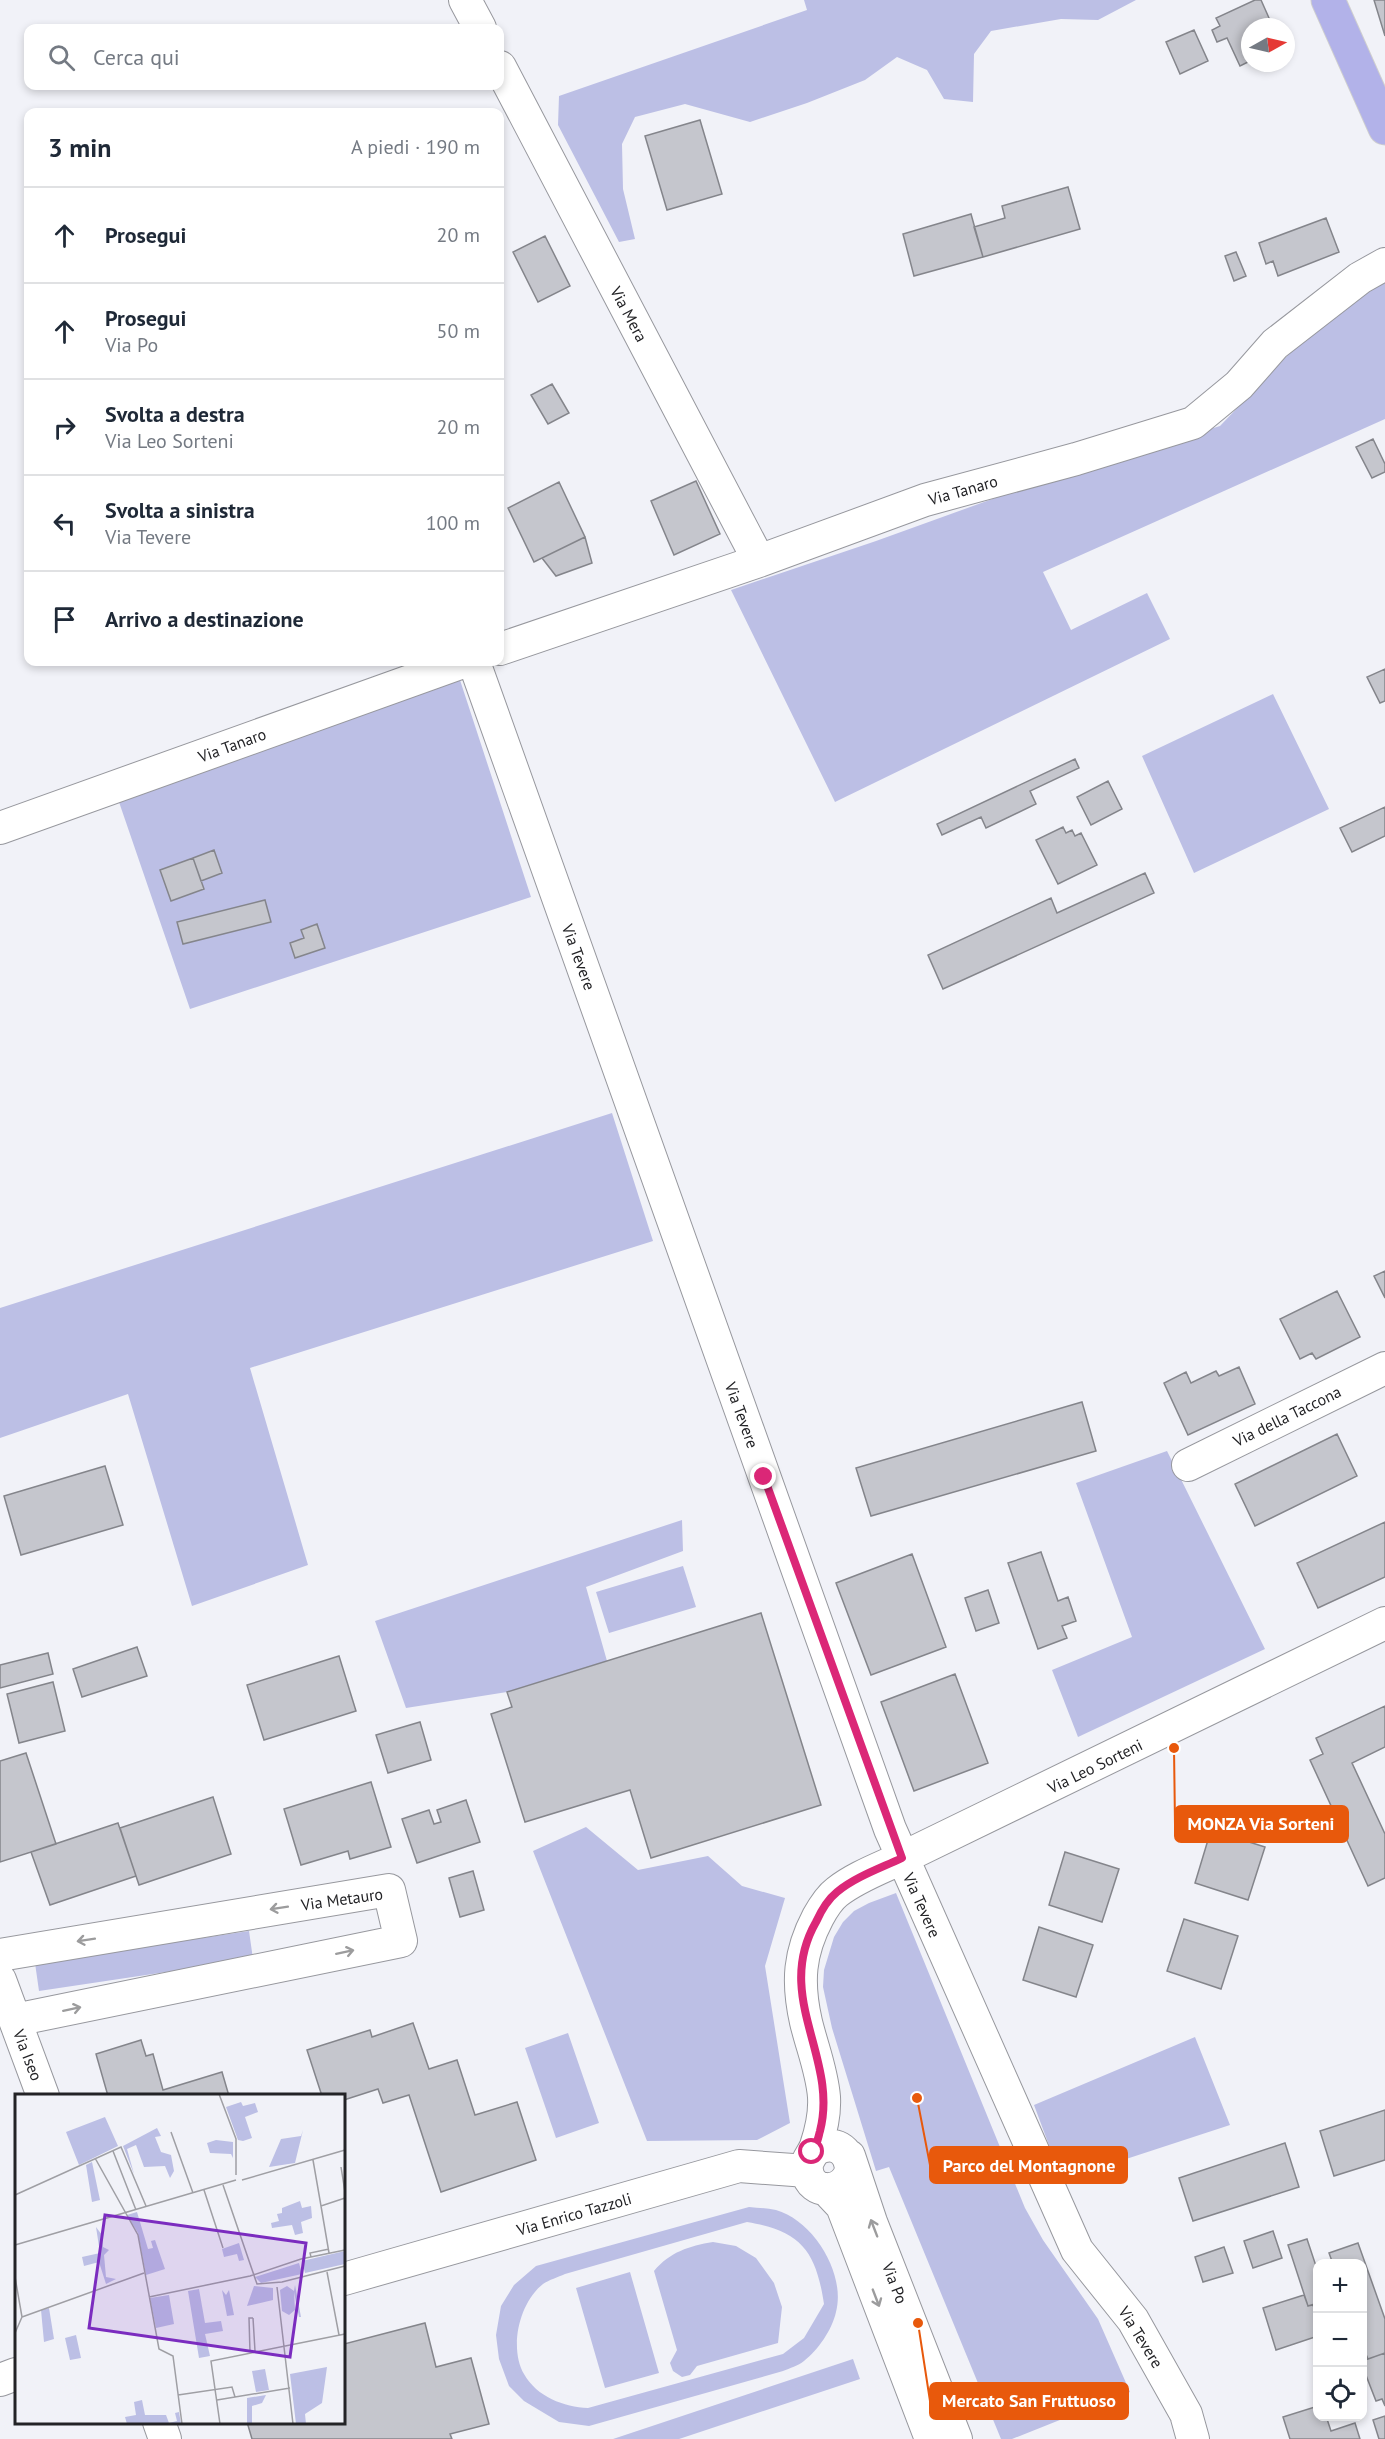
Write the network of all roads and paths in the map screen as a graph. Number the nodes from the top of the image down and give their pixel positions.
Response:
1 (465, 0) edge
2 (1328, 0) edge
3 (478, 24) edge
4 (504, 75) edge
5 (1385, 128) edge
6 (1385, 264) edge
7 (759, 561) junction
8 (504, 648) edge
9 (452, 666) edge
10 (475, 666) edge
11 (0, 828) edge
12 (1385, 1368) edge
13 (1188, 1465) dead end
14 (1385, 1623) edge
15 (902, 1858) junction
16 (0, 1954) edge
17 (0, 1980) edge
18 (15, 2020) junction
19 (820, 2071) junction
20 (42, 2094) edge
21 (850, 2160) junction
22 (816, 2170) junction
23 (345, 2279) edge
24 (15, 2374) edge
25 (0, 2380) edge
26 (160, 2424) edge
27 (165, 2439) edge
28 (930, 2439) edge
29 (956, 2439) edge
30 (1193, 2439) edge

1 - 3 street
2 - 5 main road
4 - 7 street, Via Mera
6 - 7 street, Via Tanaro
7 - 8 street, Via Tanaro
9 - 11 street, Via Tanaro
10 - 15 street, Via Tevere
12 - 13 street, Via della Taccona
14 - 15 street, Via Leo Sorteni
15 - 19 street, Via Leo Sorteni
15 - 30 street, Via Tevere
18 -> 16 street, Via Metauro
17 - 18 street, Via Iseo
18 - 20 street, Via Iseo
19 - 21 street, Via Po
19 - 22 street
21 - 22 street, Via Enrico Tazzoli
29 -> 21 street, Via Po
22 - 23 street, Via Enrico Tazzoli
22 -> 28 street, Via Po
24 - 25 street
26 - 27 street

